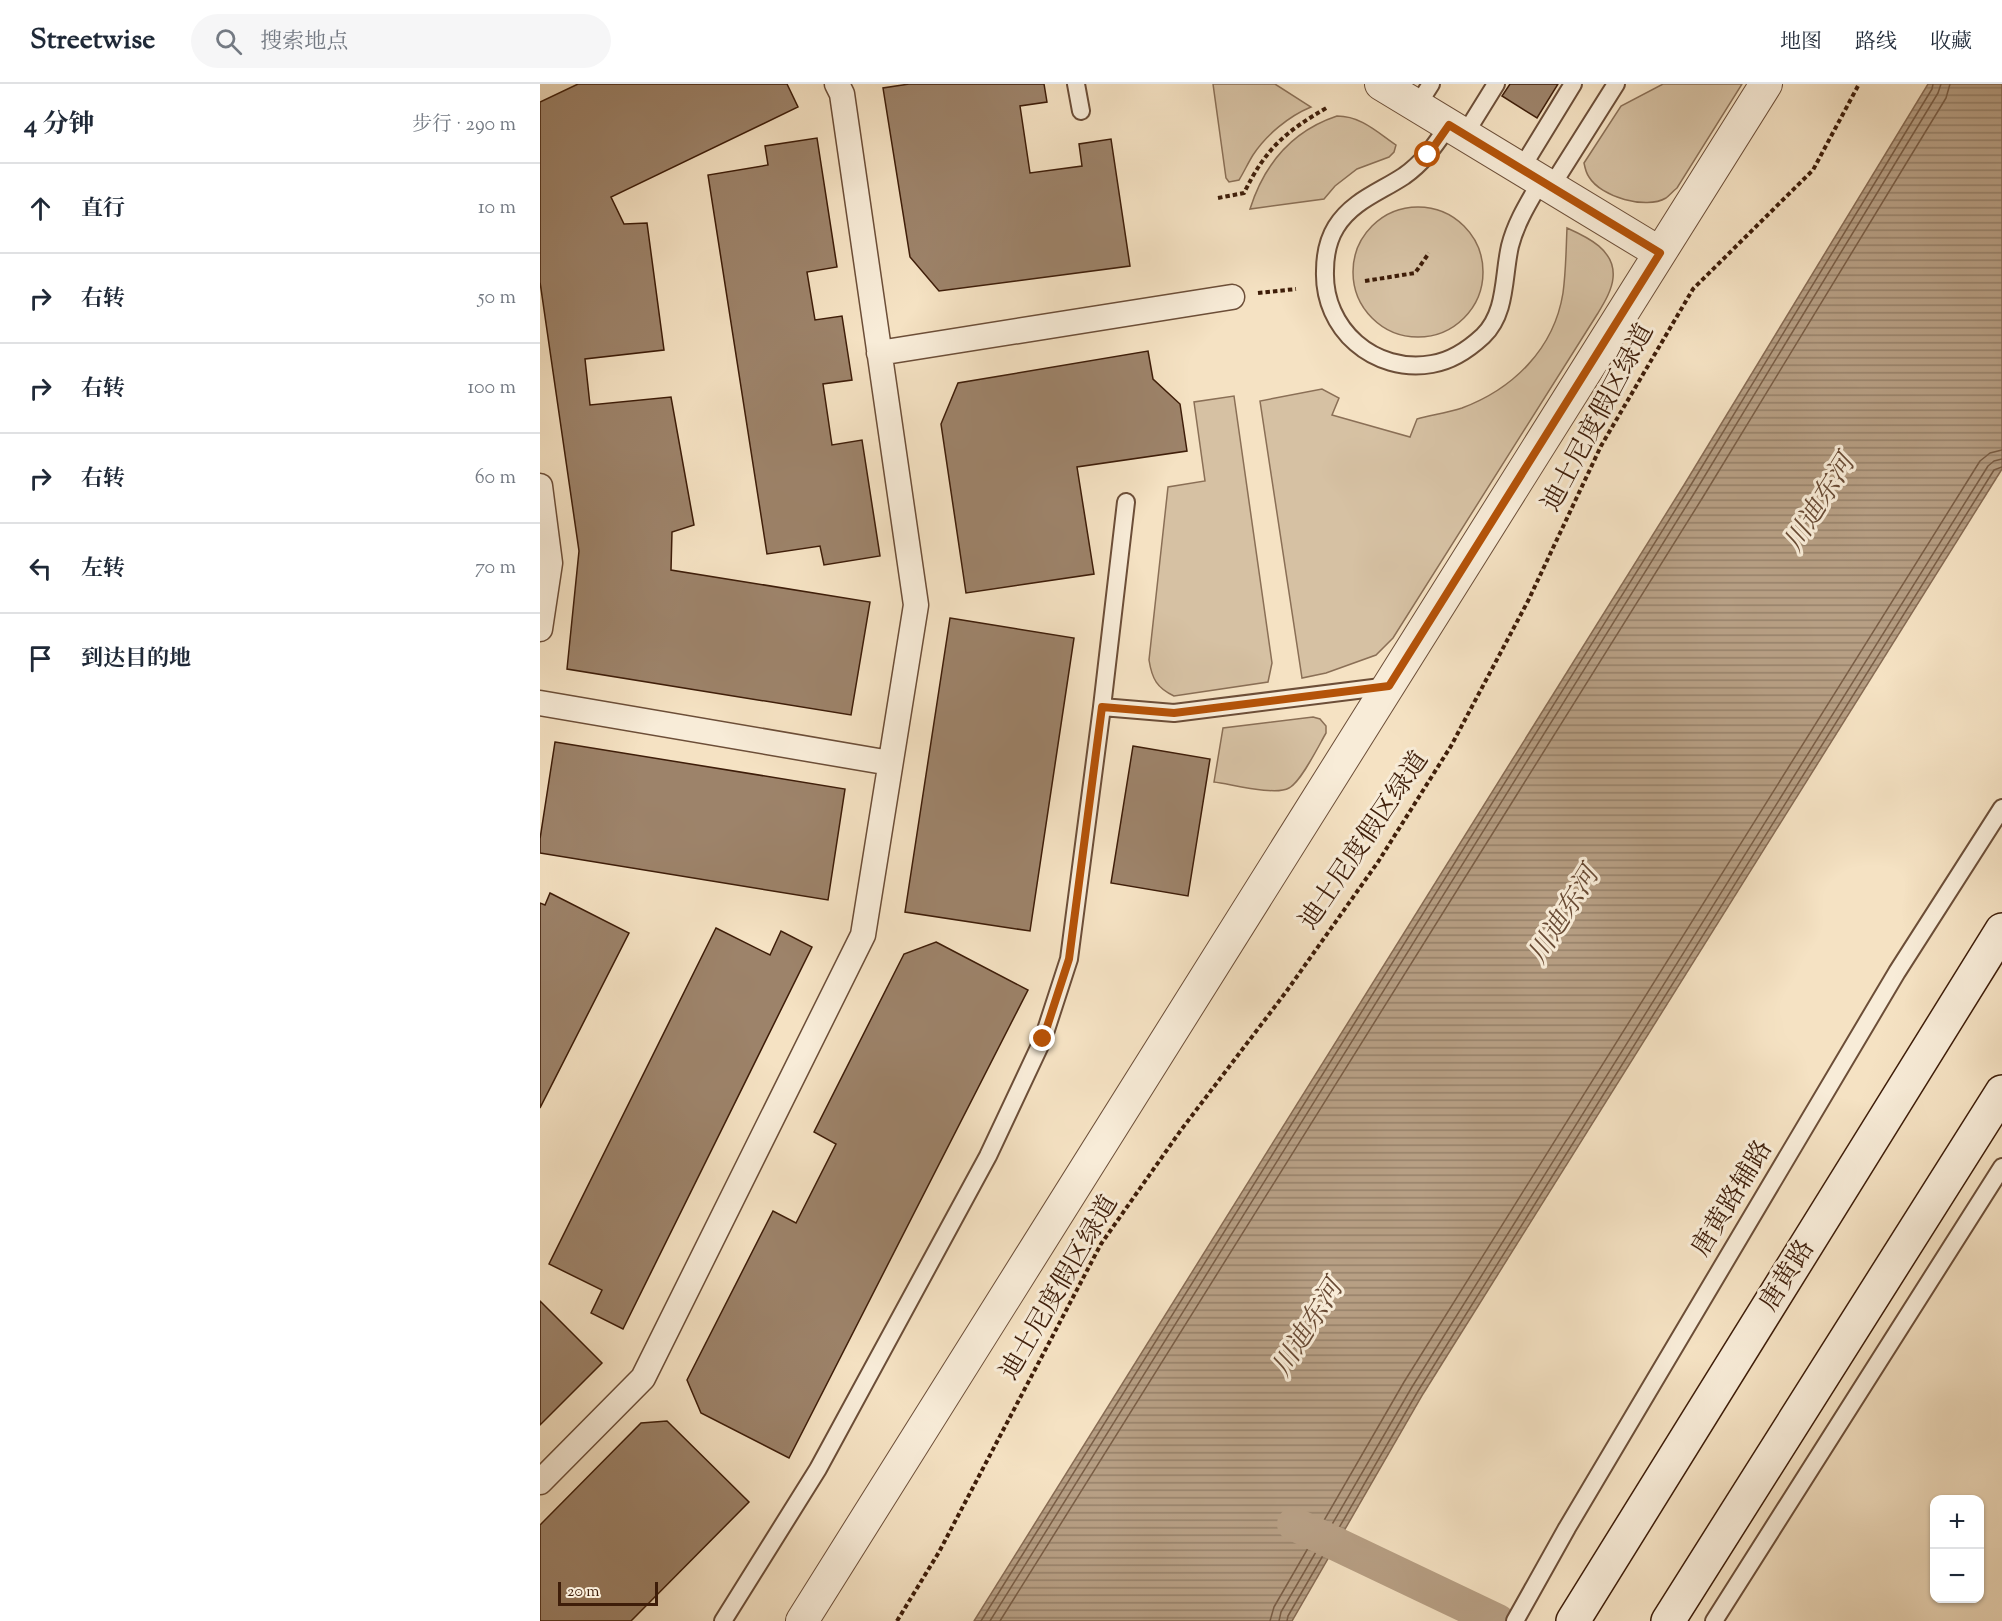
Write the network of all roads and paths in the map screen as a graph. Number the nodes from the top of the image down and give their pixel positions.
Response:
1 (837, 84) edge
2 (1076, 84) edge
3 (1381, 84) edge
4 (1496, 84) edge
5 (1574, 84) edge
6 (1616, 84) edge
7 (1766, 84) edge
8 (1859, 84) edge
9 (1424, 95) edge
10 (1328, 107) dead end
11 (1081, 111) dead end
12 (1457, 130) junction
13 (1538, 179) junction
14 (1218, 198) dead end
15 (1429, 253) dead end
16 (1660, 253) junction
17 (1365, 281) dead end
18 (1296, 289) dead end
19 (1232, 297) joint
20 (879, 353) junction
21 (540, 486) edge
22 (1126, 502) dead end
23 (540, 628) edge
24 (1389, 686) junction
25 (540, 703) edge
26 (1102, 707) junction
27 (890, 762) junction
28 (2002, 808) edge
29 (2002, 930) edge
30 (2002, 1092) edge
31 (2002, 1167) edge
32 (540, 1482) edge
33 (1717, 1616) edge
34 (723, 1621) edge
35 (802, 1621) edge
36 (897, 1621) edge
37 (1515, 1621) edge
38 (1573, 1621) edge
39 (1668, 1621) edge

1 - 20 street
2 - 11 lane
3 - 9 street
4 - 12 lane
5 - 13 lane
6 - 13 lane
7 - 16 street
8 - 36 path, 迪士尼度假区绿道
9 - 12 street
10 - 14 path
12 - 13 street
12 - 13 lane
13 - 16 street
15 - 17 path
16 - 24 street
18 - 19 path
19 - 20 street
20 - 27 street
21 - 23 street
22 - 26 lane
24 - 26 lane
24 - 35 street
25 - 27 street
26 - 34 lane
27 - 32 street
28 - 37 lane, 唐黄路辅路
29 - 38 main road, 唐黄路
30 - 39 main road
31 - 33 lane

